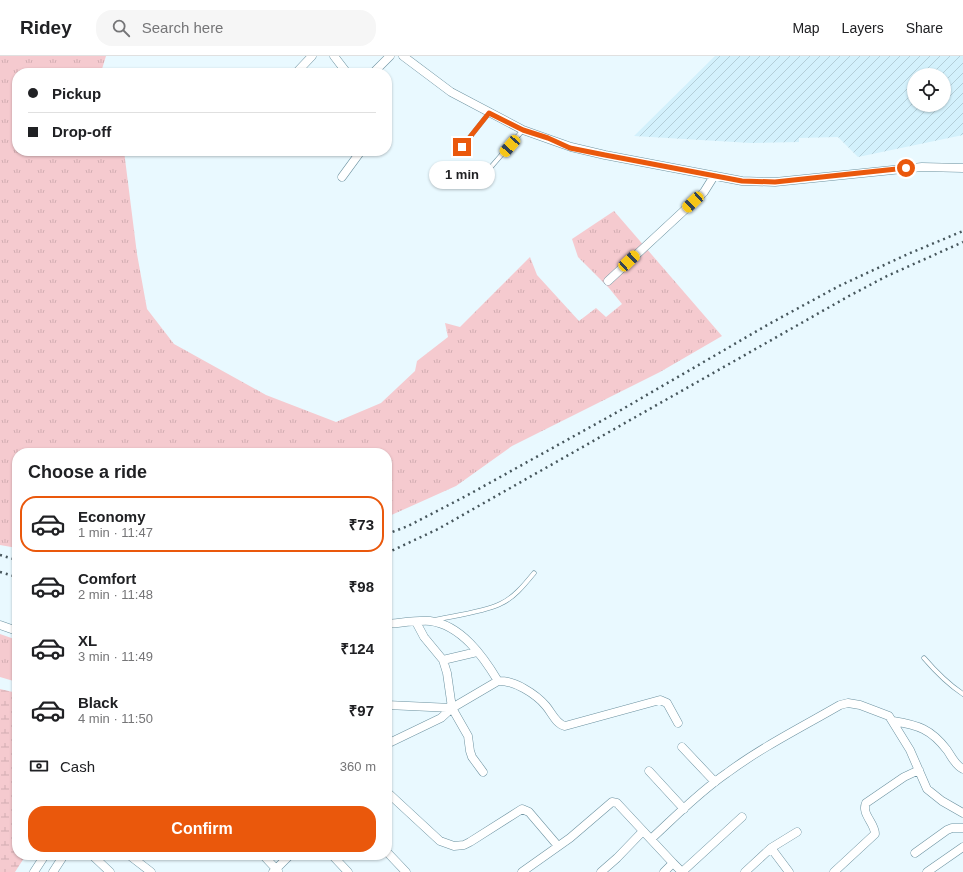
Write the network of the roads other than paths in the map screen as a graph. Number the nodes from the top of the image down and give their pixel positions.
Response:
1 (312, 56) edge
2 (334, 56) edge
3 (390, 56) edge
4 (403, 56) edge
5 (301, 68) edge
6 (343, 68) edge
7 (378, 68) edge
8 (489, 113) junction
9 (523, 130) junction
10 (462, 147) dead end
11 (357, 156) edge
12 (491, 168) dead end
13 (963, 168) edge
14 (714, 176) junction
15 (342, 177) dead end
16 (608, 281) dead end
17 (534, 573) dead end
18 (430, 621) junction
19 (416, 622) junction
20 (392, 624) edge
21 (0, 625) edge
22 (12, 630) edge
23 (477, 652) junction
24 (924, 658) dead end
25 (443, 660) junction
26 (498, 681) junction
27 (963, 694) edge
28 (392, 705) edge
29 (452, 708) junction
30 (892, 721) junction
31 (678, 723) dead end
32 (392, 742) edge
33 (682, 747) dead end
34 (963, 769) edge
35 (919, 770) junction
36 (649, 771) dead end
37 (483, 772) dead end
38 (715, 782) junction
39 (392, 797) edge
40 (684, 809) junction
41 (963, 813) edge
42 (742, 817) dead end
43 (963, 828) edge
44 (643, 831) junction
45 (797, 832) dead end
46 (651, 839) junction
47 (558, 846) junction
48 (963, 847) edge
49 (771, 848) junction
50 (915, 853) dead end
51 (392, 857) edge
52 (42, 860) edge
53 (61, 860) edge
54 (97, 860) edge
55 (135, 860) edge
56 (267, 860) edge
57 (286, 860) edge
58 (337, 860) edge
59 (673, 863) junction
60 (276, 871) edge
61 (34, 872) edge
62 (53, 872) edge
63 (110, 872) edge
64 (151, 872) edge
65 (348, 872) edge
66 (406, 872) edge
67 (522, 872) edge
68 (601, 872) edge
69 (664, 872) edge
70 (682, 872) edge
71 (745, 872) edge
72 (790, 872) edge
73 (834, 872) edge
74 (927, 872) edge

1 - 5 street
2 - 6 street
3 - 7 street
4 - 8 street
8 - 9 street
8 - 10 lane
9 - 12 lane
9 - 14 street
11 - 15 street
13 - 14 street
14 - 16 street
17 - 18 lane
18 - 19 street
18 - 23 street
19 - 20 street
19 - 25 street
21 - 22 street
23 - 25 street
23 - 26 street
24 - 27 lane
25 - 29 street
26 - 29 street
26 - 31 street
28 - 29 street
29 - 32 street
29 - 37 street
30 - 34 street
30 - 35 street
30 - 38 street
33 - 38 street
35 - 41 street
35 - 73 street
36 - 40 street
38 - 40 street
39 - 47 street
40 - 46 street
42 - 70 street
43 - 50 street
44 - 46 street
44 - 47 street
44 - 68 street
45 - 49 street
46 - 59 street
47 - 67 street
48 - 74 street
49 - 71 street
49 - 72 street
51 - 66 street
52 - 61 street
53 - 62 street
54 - 63 street
55 - 64 street
56 - 60 street
57 - 60 street
58 - 65 street
59 - 69 street
59 - 70 street

